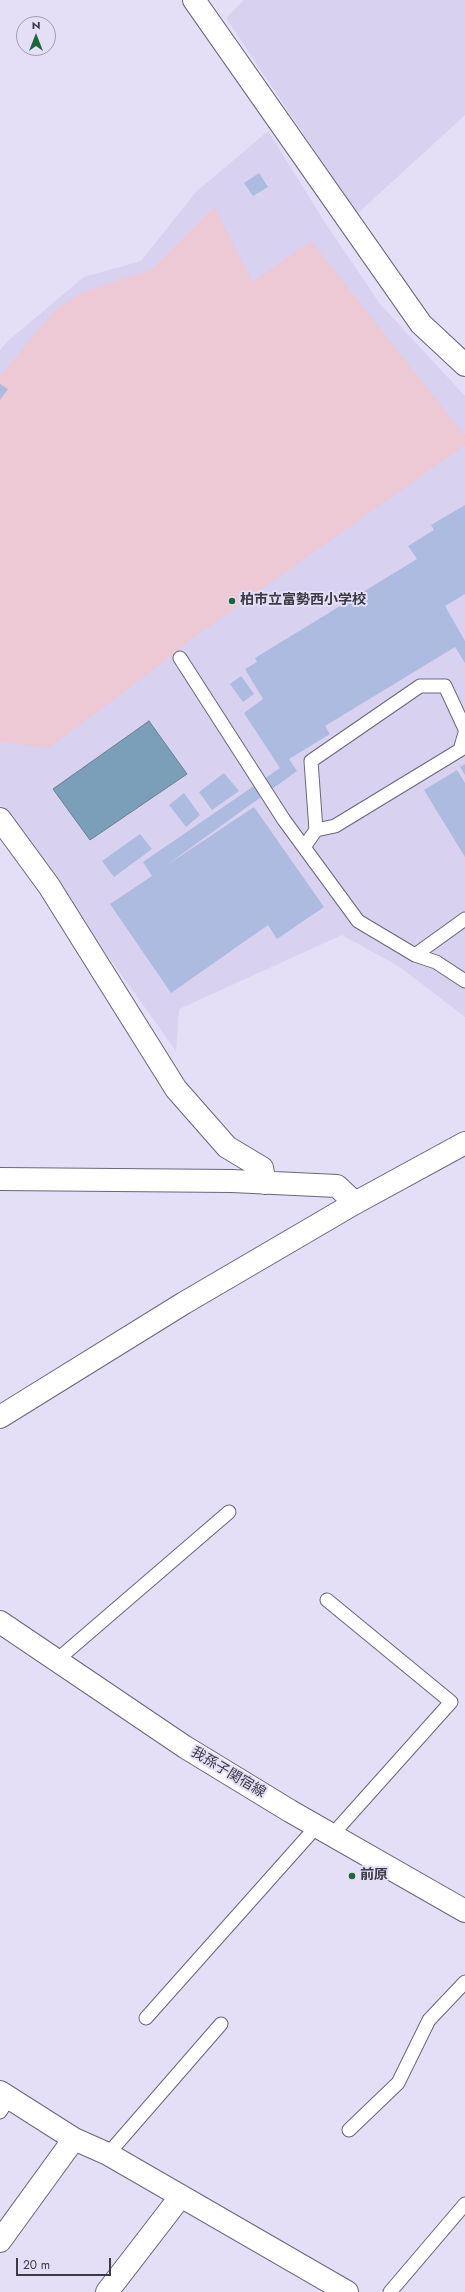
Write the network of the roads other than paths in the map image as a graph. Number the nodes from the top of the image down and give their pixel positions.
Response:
1 (194, 0) edge
2 (465, 364) edge
3 (180, 658) dead end
4 (465, 729) edge
5 (465, 733) edge
6 (0, 819) edge
7 (316, 830) junction
8 (304, 847) junction
9 (465, 919) edge
10 (415, 956) junction
11 (465, 981) edge
12 (465, 1143) edge
13 (0, 1179) edge
14 (264, 1183) junction
15 (355, 1203) junction
16 (0, 1418) edge
17 (229, 1512) dead end
18 (327, 1600) dead end
19 (0, 1622) edge
20 (57, 1660) junction
21 (324, 1830) junction
22 (465, 1912) edge
23 (465, 1982) edge
24 (146, 2018) dead end
25 (221, 2024) dead end
26 (3, 2100) edge
27 (349, 2130) dead end
28 (74, 2138) junction
29 (108, 2154) junction
30 (181, 2196) junction
31 (465, 2204) edge
32 (0, 2241) edge
33 (107, 2292) edge
34 (347, 2292) edge
35 (390, 2292) edge

1 - 2 street
3 - 8 lane
4 - 7 lane
5 - 7 lane
6 - 14 street
7 - 8 lane
8 - 10 lane
9 - 10 lane
10 - 11 lane
12 - 15 street
13 - 14 street
14 - 15 street
15 - 16 street
17 - 20 lane
18 - 21 lane
19 - 20 street, 我孫子関宿線
20 - 21 street, 我孫子関宿線
21 - 22 street, 我孫子関宿線
21 - 24 lane
23 - 27 lane
25 - 29 lane
26 - 28 street
28 - 29 street
28 - 32 street
29 - 30 street
30 - 33 street
30 - 34 street
31 - 35 lane

